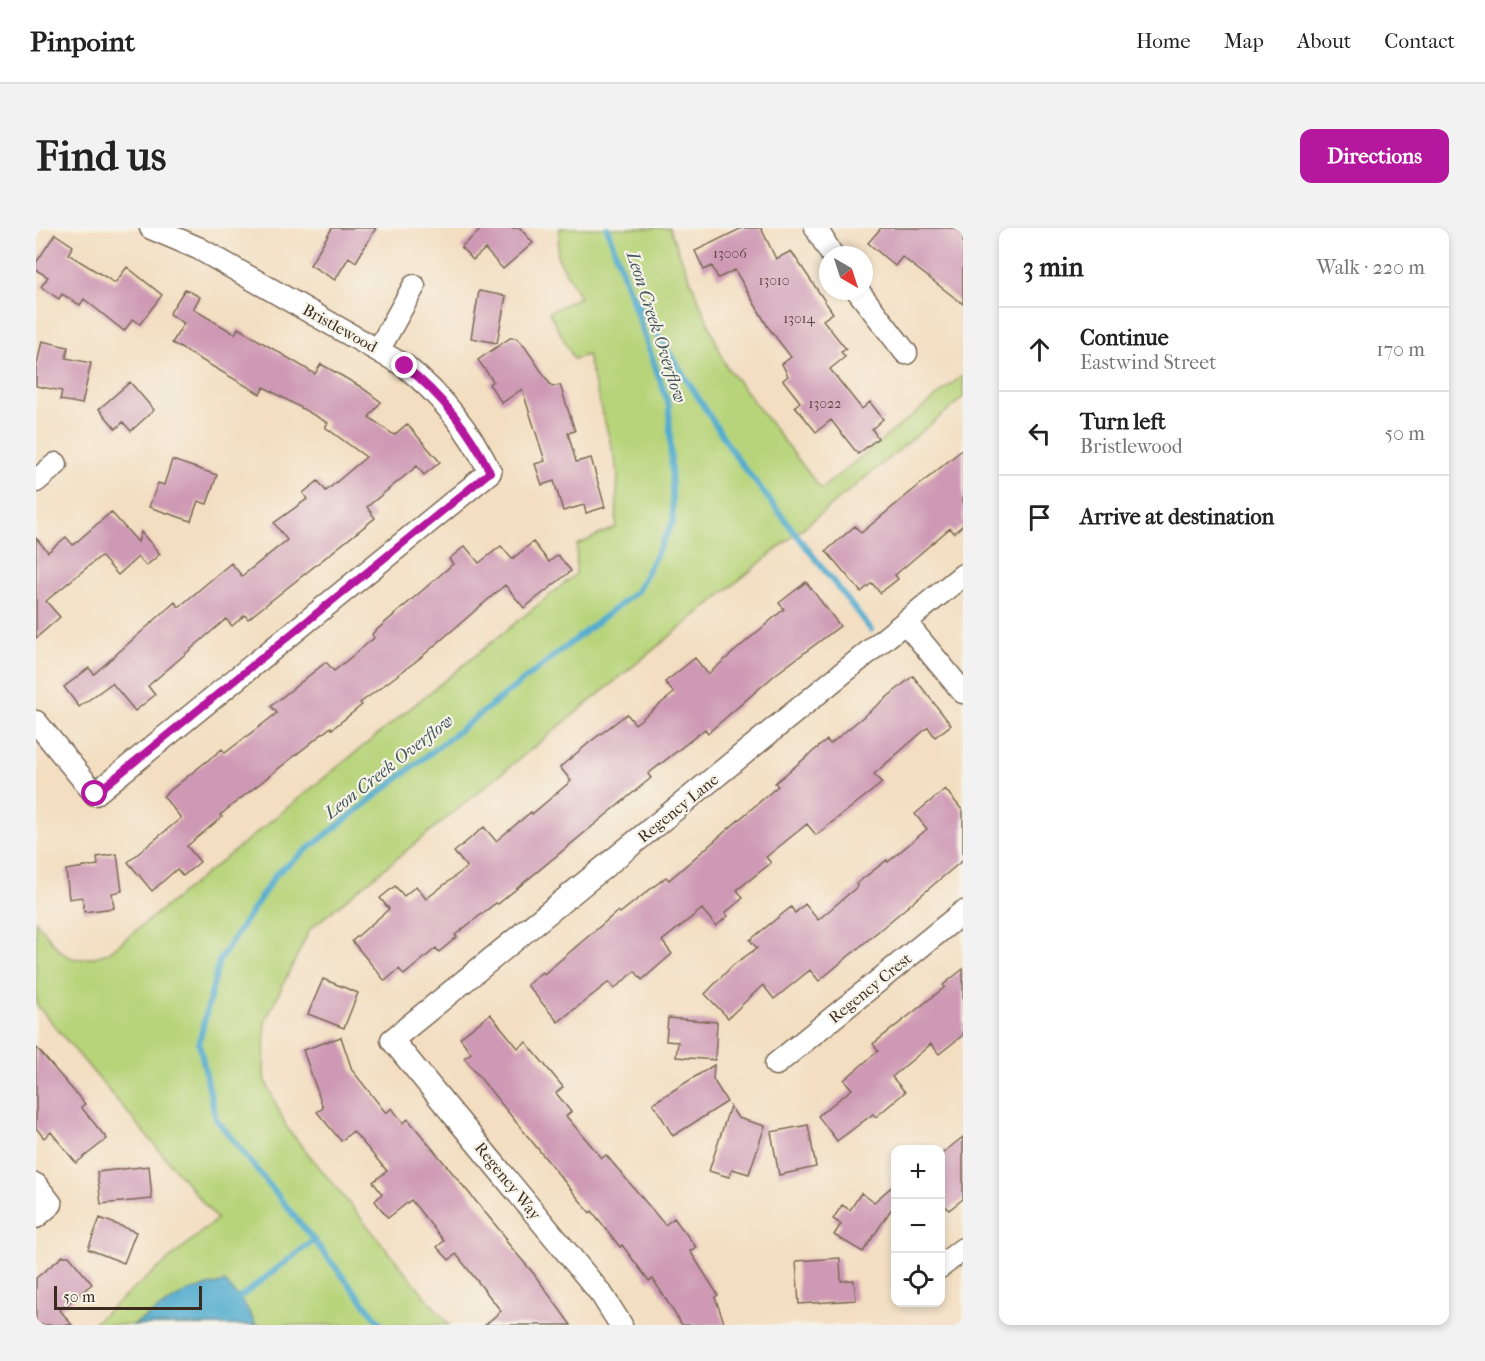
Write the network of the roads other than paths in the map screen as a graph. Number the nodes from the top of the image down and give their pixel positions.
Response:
1 (151, 228) edge
2 (816, 228) edge
3 (827, 246) edge
4 (414, 286) dead end
5 (865, 300) edge
6 (379, 349) junction
7 (906, 353) dead end
8 (56, 464) dead end
9 (36, 481) edge
10 (963, 576) edge
11 (905, 622) junction
12 (963, 692) edge
13 (36, 722) edge
14 (963, 912) edge
15 (392, 1040) joint
16 (776, 1064) dead end
17 (36, 1185) edge
18 (44, 1210) edge
19 (963, 1249) edge
20 (945, 1263) edge
21 (621, 1325) edge

1 - 6 street, Bristlewood
2 - 3 street
4 - 6 street
5 - 7 street
6 - 13 street, Bristlewood
8 - 9 street
10 - 11 street, Regency Lane
11 - 12 street
11 - 15 street, Regency Lane
14 - 16 street, Regency Crest
15 - 21 street, Regency Way
17 - 18 street
19 - 20 street

